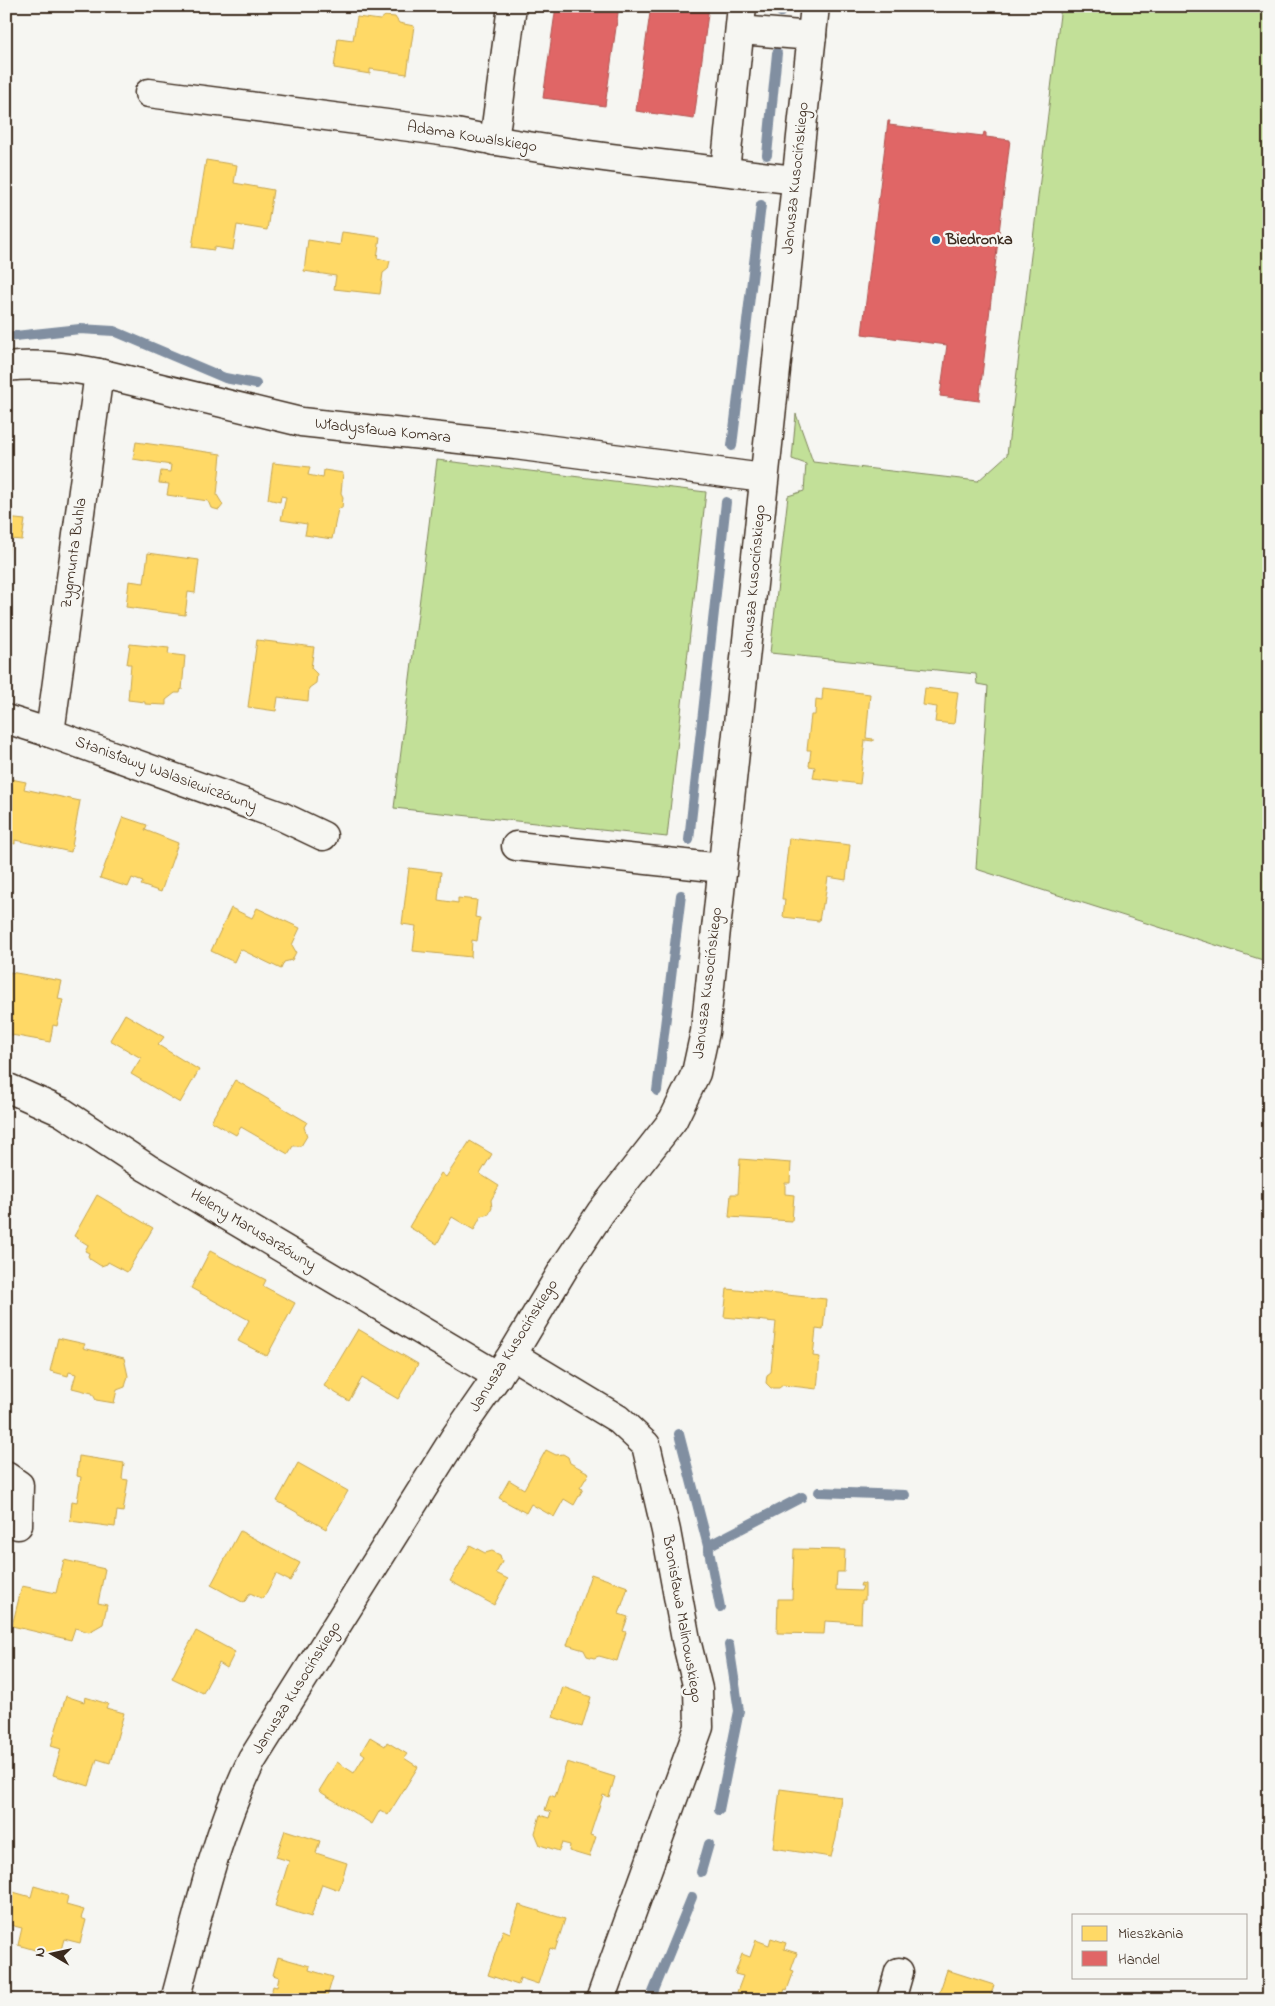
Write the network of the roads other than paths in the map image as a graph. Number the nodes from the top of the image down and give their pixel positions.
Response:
1 (512, 6) edge
2 (815, 6) edge
3 (741, 18) edge
4 (812, 36) junction
5 (149, 93) dead end
6 (494, 141) junction
7 (725, 172) junction
8 (796, 180) junction
9 (6, 367) edge
10 (98, 373) junction
11 (764, 478) junction
12 (6, 719) edge
13 (50, 733) junction
14 (323, 836) dead end
15 (516, 846) dead end
16 (722, 868) junction
17 (6, 1087) edge
18 (505, 1365) junction
19 (6, 1476) edge
20 (18, 1526) dead end
21 (899, 1972) dead end
22 (175, 2000) edge
23 (600, 2000) edge
24 (891, 2000) edge

1 - 6 street
2 - 4 street, Janusza Kusocińskiego
3 - 4 street
3 - 7 street
4 - 8 street, Janusza Kusocińskiego
5 - 6 street, Adama Kowalskiego
6 - 7 street, Adama Kowalskiego
7 - 8 street, Adama Kowalskiego
8 - 11 street, Janusza Kusocińskiego
9 - 10 street, Władysława Komara
10 - 11 street, Władysława Komara
10 - 13 street, Zygmunta Buhla
11 - 16 street, Janusza Kusocińskiego
12 - 13 street, Stanisławy Walasiewiczówny
13 - 14 street, Stanisławy Walasiewiczówny
15 - 16 street
16 - 18 street, Janusza Kusocińskiego
17 - 18 street, Heleny Marusarzówny
18 - 22 street, Janusza Kusocińskiego
18 - 23 street, Bronisława Malinowskiego
19 - 20 street
21 - 24 street

